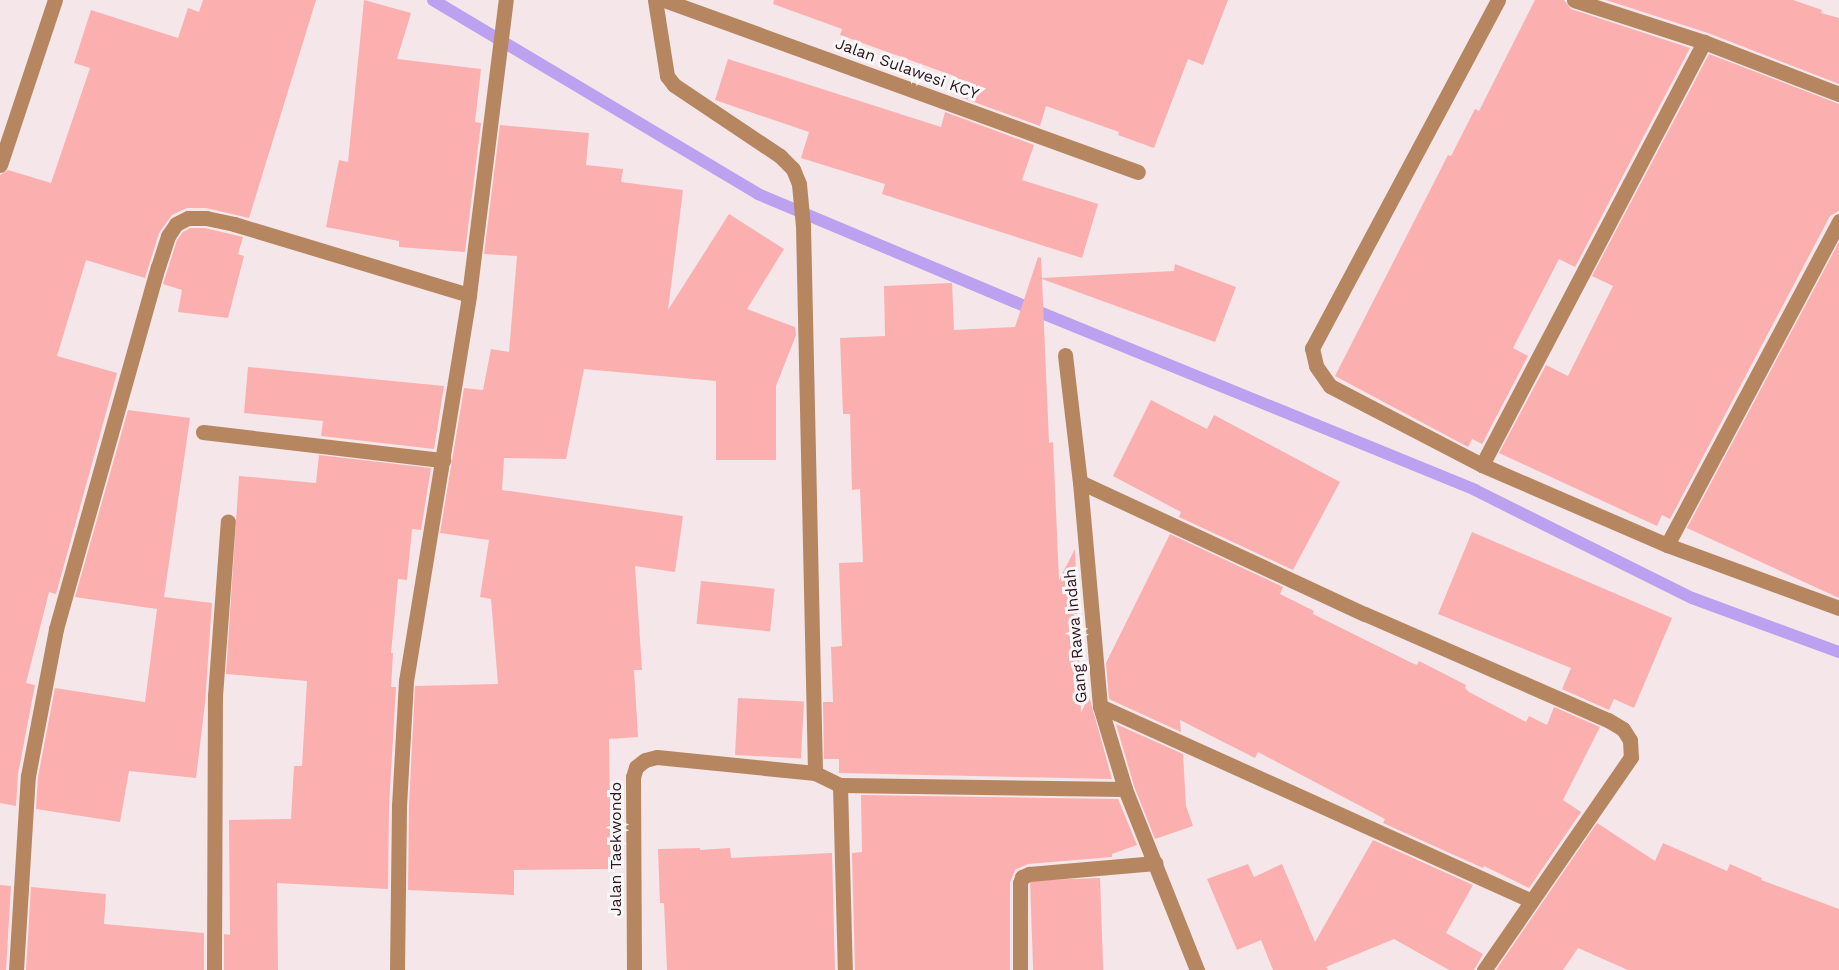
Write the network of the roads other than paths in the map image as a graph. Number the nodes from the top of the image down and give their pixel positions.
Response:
1 (55, 0) edge
2 (506, 0) edge
3 (655, 0) edge
4 (664, 0) edge
5 (1498, 0) edge
6 (1574, 0) edge
7 (1704, 42) junction
8 (1839, 94) edge
9 (0, 165) edge
10 (1138, 172) dead end
11 (1839, 221) edge
12 (469, 295) junction
13 (1065, 355) dead end
14 (203, 432) dead end
15 (443, 460) junction
16 (1482, 465) junction
17 (1080, 482) junction
18 (228, 521) dead end
19 (1666, 545) junction
20 (1839, 608) edge
21 (1100, 706) junction
22 (815, 773) junction
23 (840, 785) junction
24 (1125, 789) junction
25 (1156, 863) junction
26 (1530, 900) junction
27 (16, 970) edge
28 (214, 970) edge
29 (397, 970) edge
30 (634, 970) edge
31 (845, 970) edge
32 (1020, 970) edge
33 (1197, 970) edge
34 (1484, 970) edge

1 - 9 street
2 - 12 street
3 - 22 street
4 - 10 street, Jalan Sulawesi KCY
5 - 16 street
6 - 7 street
7 - 8 street
7 - 16 street
11 - 19 street
12 - 15 street
12 - 27 street
13 - 17 street, Gang Rawa Indah
14 - 15 street
15 - 29 street
16 - 19 street
17 - 21 street, Gang Rawa Indah
17 - 26 street
18 - 28 street
19 - 20 street
21 - 24 street, Gang Rawa Indah
21 - 26 street
22 - 23 street
22 - 30 street, Jalan Taekwondo
23 - 24 street
23 - 31 street
24 - 25 street, Gang Rawa Indah
25 - 32 street
25 - 33 street, Gang Rawa Indah
26 - 34 street

